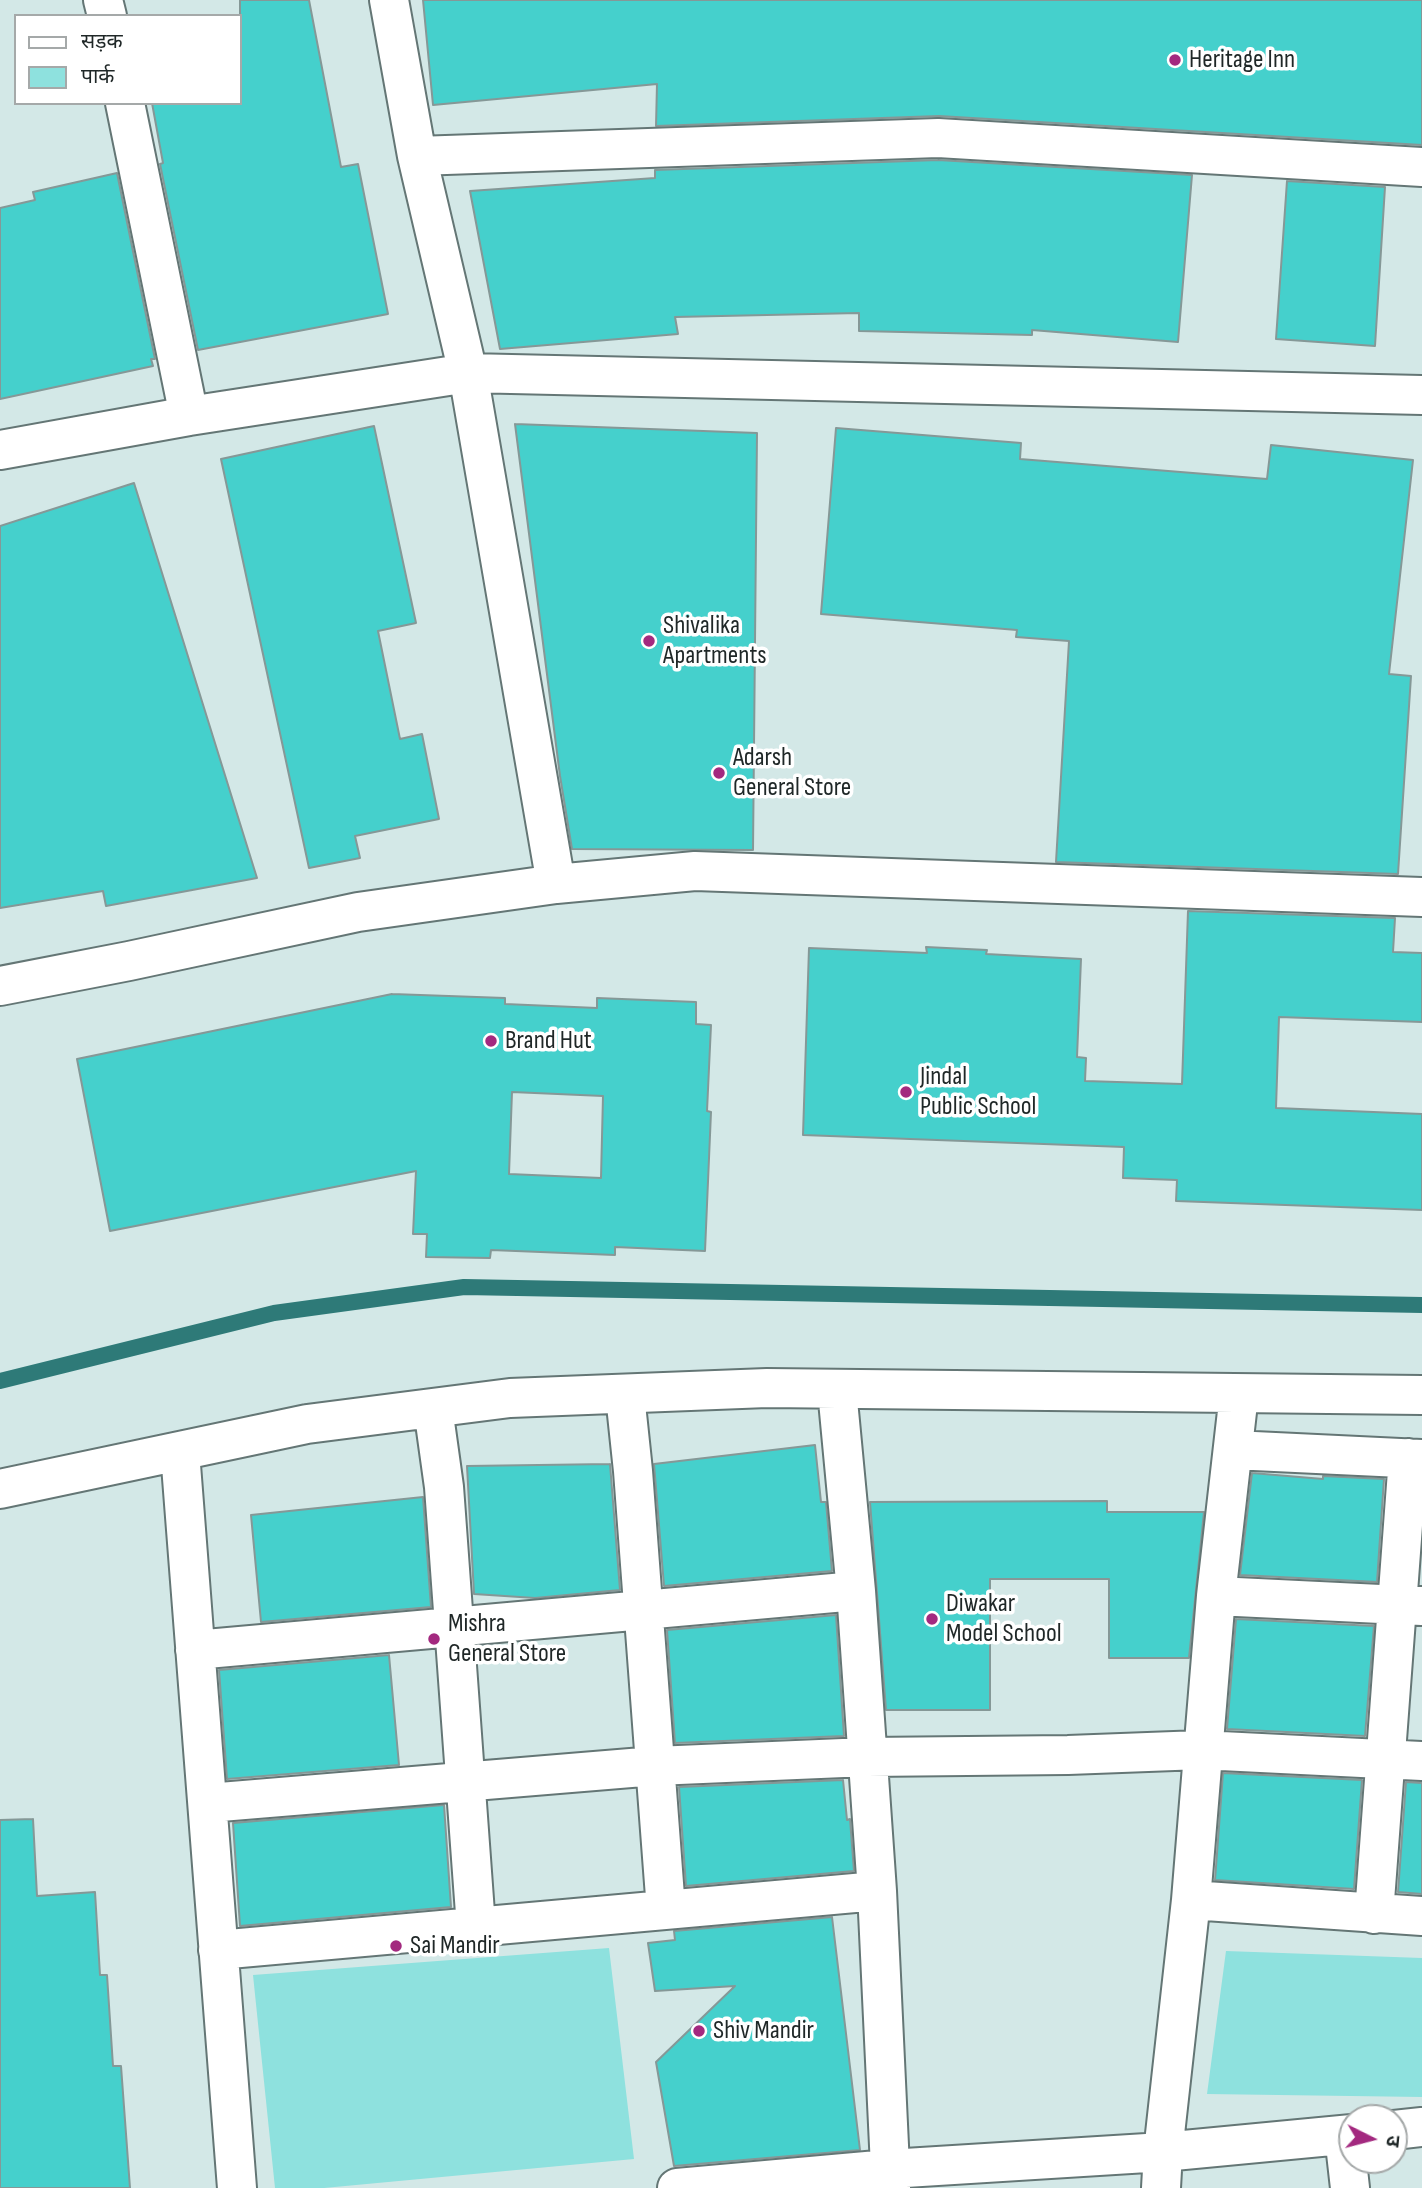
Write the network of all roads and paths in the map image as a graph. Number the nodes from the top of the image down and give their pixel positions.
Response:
1 (389, 0) edge
2 (125, 105) edge
3 (417, 156) junction
4 (1422, 167) edge
5 (468, 373) junction
6 (1422, 395) edge
7 (189, 416) junction
8 (0, 450) edge
9 (556, 884) junction
10 (1422, 897) edge
11 (0, 986) edge
12 (837, 1390) junction
13 (1239, 1394) junction
14 (625, 1395) junction
15 (1422, 1395) edge
16 (432, 1408) junction
17 (1233, 1450) junction
18 (180, 1452) junction
19 (1415, 1458) edge
20 (0, 1489) edge
21 (856, 1591) junction
22 (1216, 1596) junction
23 (1409, 1605) edge
24 (643, 1609) junction
25 (454, 1626) junction
26 (195, 1650) junction
27 (1201, 1750) junction
28 (867, 1757) junction
29 (1404, 1761) edge
30 (655, 1766) junction
31 (466, 1781) junction
32 (208, 1803) junction
33 (877, 1891) junction
34 (1191, 1900) junction
35 (666, 1910) junction
36 (1374, 1913) junction
37 (1422, 1916) edge
38 (476, 1927) junction
39 (219, 1950) junction
40 (1338, 2136) edge
41 (1162, 2170) edge
42 (890, 2178) edge
43 (237, 2188) edge
44 (677, 2188) edge
45 (690, 2188) edge

1 - 3 street
2 - 7 street
3 - 4 street
3 - 5 street
5 - 6 street
5 - 7 street
5 - 9 street
7 - 8 street
9 - 10 street
9 - 11 street
12 - 13 street
12 - 14 street
12 - 21 street
13 - 15 street
13 - 17 street
14 - 16 street
14 - 24 street
16 - 18 street
16 - 25 street
17 - 19 street
17 - 22 street
18 - 20 street
18 - 26 street
19 - 23 street
21 - 24 street
21 - 28 street
22 - 23 street
22 - 27 street
23 - 29 street
24 - 25 street
24 - 30 street
25 - 26 street
25 - 31 street
26 - 32 street
27 - 28 street
27 - 29 street
27 - 34 street
28 - 30 street
28 - 33 street
29 - 36 street
30 - 31 street
30 - 35 street
31 - 32 street
31 - 38 street
32 - 39 street
33 - 35 street
33 - 42 street
34 - 36 street
34 - 41 street
35 - 38 street
36 - 37 street
38 - 39 street
39 - 43 street
40 - 41 street
41 - 42 street
42 - 45 street
44 - 45 street

